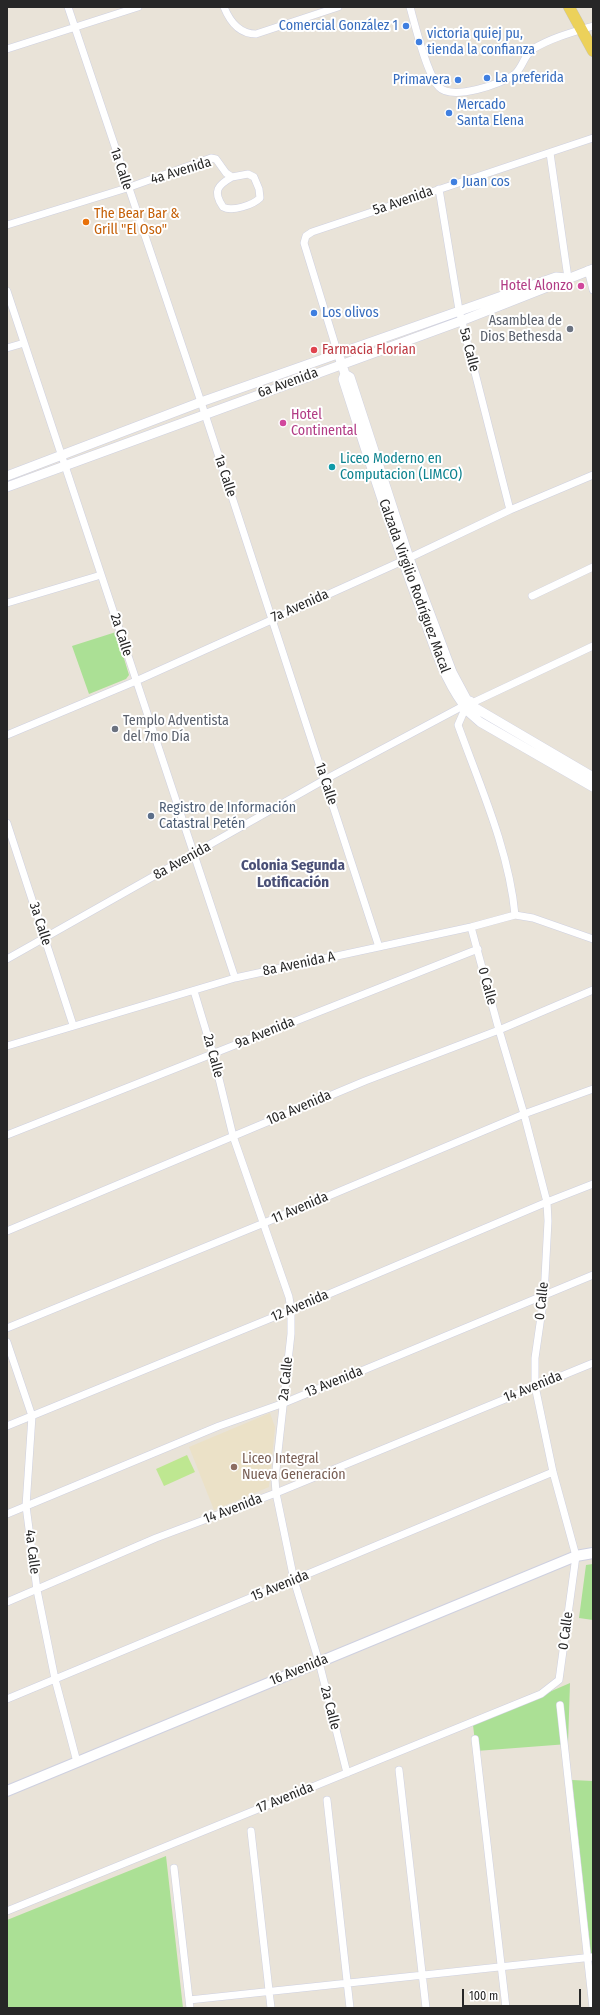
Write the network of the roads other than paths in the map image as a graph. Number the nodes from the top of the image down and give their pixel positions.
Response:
1 (68, 7) edge
2 (138, 7) edge
3 (224, 7) edge
4 (338, 7) edge
5 (410, 7) edge
6 (569, 7) edge
7 (593, 26) edge
8 (74, 27) junction
9 (581, 29) junction
10 (7, 49) edge
11 (593, 51) edge
12 (593, 138) edge
13 (550, 153) junction
14 (232, 177) junction
15 (127, 188) junction
16 (439, 189) junction
17 (7, 225) edge
18 (306, 236) joint
19 (591, 270) edge
20 (568, 278) junction
21 (593, 290) edge
22 (7, 291) edge
23 (459, 310) junction
24 (461, 320) junction
25 (24, 343) junction
26 (7, 348) edge
27 (338, 354) junction
28 (342, 363) junction
29 (201, 402) junction
30 (204, 413) junction
31 (62, 456) junction
32 (65, 466) junction
33 (593, 475) edge
34 (7, 476) edge
35 (7, 486) edge
36 (510, 510) junction
37 (405, 560) junction
38 (593, 567) edge
39 (101, 575) junction
40 (532, 596) dead end
41 (7, 603) edge
42 (271, 618) junction
43 (593, 646) edge
44 (136, 681) junction
45 (467, 705) junction
46 (7, 735) edge
47 (593, 777) edge
48 (324, 780) junction
49 (593, 787) edge
50 (7, 823) edge
51 (194, 854) junction
52 (515, 915) junction
53 (471, 927) junction
54 (44, 938) junction
55 (593, 939) edge
56 (379, 946) junction
57 (478, 950) junction
58 (7, 959) edge
59 (235, 978) junction
60 (593, 990) edge
61 (194, 991) junction
62 (73, 1025) junction
63 (499, 1030) junction
64 (7, 1046) edge
65 (213, 1054) junction
66 (593, 1089) edge
67 (524, 1114) junction
68 (7, 1135) edge
69 (233, 1136) junction
70 (593, 1184) edge
71 (547, 1202) junction
72 (264, 1223) junction
73 (7, 1231) edge
74 (593, 1275) edge
75 (544, 1296) junction
76 (291, 1310) junction
77 (7, 1328) edge
78 (7, 1342) edge
79 (593, 1363) edge
80 (535, 1386) junction
81 (284, 1403) junction
82 (32, 1416) junction
83 (7, 1426) edge
84 (553, 1472) junction
85 (276, 1493) junction
86 (26, 1506) junction
87 (7, 1514) edge
88 (593, 1553) edge
89 (576, 1556) junction
90 (294, 1580) junction
91 (37, 1590) junction
92 (7, 1602) edge
93 (319, 1662) junction
94 (55, 1679) junction
95 (559, 1680) joint
96 (7, 1699) edge
97 (560, 1705) dead end
98 (475, 1739) dead end
99 (76, 1762) junction
100 (399, 1770) dead end
101 (347, 1773) junction
102 (7, 1791) edge
103 (327, 1800) dead end
104 (251, 1831) dead end
105 (174, 1868) dead end
106 (7, 1910) edge
107 (590, 1958) edge
108 (501, 1967) junction
109 (422, 1975) junction
110 (347, 1983) junction
111 (269, 1992) junction
112 (189, 2004) edge
113 (271, 2008) edge
114 (350, 2008) edge
115 (426, 2008) edge
116 (506, 2008) edge
117 (593, 2008) edge

1 - 8 street, 1a Calle
2 - 8 street
3 - 4 street
5 - 9 street
6 - 9 main road
7 - 9 street
8 - 10 street
8 - 15 street, 1a Calle
9 - 11 main road
12 - 13 street, 5a Avenida
13 - 16 street, 5a Avenida
13 - 20 street
14 - 14 street, 4a Avenida
14 - 15 street, 4a Avenida
15 - 17 street, 4a Avenida
15 - 29 street, 1a Calle
16 - 18 street, 5a Avenida
16 - 23 street, 5a Calle
18 - 27 street, Calzada Virgilio Rodríguez Macal
19 - 20 street, 6a Avenida
19 - 21 street
20 - 23 street, 6a Avenida
20 - 24 street, 6a Avenida
22 - 25 street, 2a Calle
23 - 24 street, 5a Calle
23 - 27 street, 6a Avenida
24 - 28 street, 6a Avenida
24 - 36 street, 5a Calle
25 - 26 street
25 - 31 street, 2a Calle
27 - 28 street, Calzada Virgilio Rodríguez Macal
27 - 29 street, 6a Avenida
28 - 30 street, 6a Avenida
28 - 37 street, Calzada Virgilio Rodríguez Macal
29 - 30 street, 1a Calle
29 - 31 street, 6a Avenida
30 - 32 street, 6a Avenida
30 - 42 street, 1a Calle
31 - 32 street, 2a Calle
31 - 34 street, 6a Avenida
32 - 35 street, 6a Avenida
32 - 39 street, 2a Calle
33 - 36 street, 7a Avenida
36 - 37 street, 7a Avenida
37 - 42 street, 7a Avenida
37 - 45 street, Calzada Virgilio Rodríguez Macal
38 - 40 street
39 - 41 street
39 - 44 street, 2a Calle
42 - 44 street, 7a Avenida
42 - 48 street, 1a Calle
43 - 45 street, 8a Avenida
44 - 46 street, 7a Avenida
44 - 51 street, 2a Calle
45 - 47 street
45 - 48 street, 8a Avenida
45 - 49 street, Calzada Virgilio Rodríguez Macal
45 - 52 street
48 - 51 street, 8a Avenida
48 - 56 street, 1a Calle
50 - 54 street, 3a Calle
51 - 54 street, 8a Avenida
51 - 59 street, 2a Calle
52 - 53 street, 8a Avenida A
52 - 55 street, 8a Avenida A
53 - 56 street, 8a Avenida A
53 - 57 street, 0 Calle
54 - 58 street, 8a Avenida
54 - 62 street, 3a Calle
56 - 59 street, 8a Avenida A
57 - 63 street, 0 Calle
57 - 65 street, 9a Avenida
59 - 61 street, 8a Avenida A
60 - 63 street, 10a Avenida
61 - 62 street, 8a Avenida A
61 - 65 street, 2a Calle
62 - 64 street, 8a Avenida A
63 - 67 street, 0 Calle
63 - 69 street, 10a Avenida
65 - 68 street, 9a Avenida
65 - 69 street, 2a Calle
66 - 67 street, 11 Avenida
67 - 71 street, 0 Calle
67 - 72 street, 11 Avenida
69 - 72 street, 2a Calle
69 - 73 street, 10a Avenida
70 - 71 street, 12 Avenida
71 - 75 street, 0 Calle
71 - 76 street, 12 Avenida
72 - 76 street, 2a Calle
72 - 77 street, 11 Avenida
74 - 75 street, 13 Avenida
75 - 80 street, 0 Calle
75 - 81 street, 13 Avenida
76 - 81 street, 2a Calle
76 - 82 street, 12 Avenida
78 - 82 street, 4a Calle
79 - 80 street, 14 Avenida
80 - 84 street, 0 Calle
80 - 85 street, 14 Avenida
81 - 85 street, 2a Calle
81 - 86 street, 13 Avenida
82 - 83 street, 12 Avenida
82 - 86 street, 4a Calle
84 - 89 street, 0 Calle
84 - 90 street, 15 Avenida
85 - 90 street, 2a Calle
85 - 91 street, 14 Avenida
86 - 87 street, 13 Avenida
86 - 91 street, 4a Calle
88 - 89 main road, 16 Avenida
89 - 93 main road, 16 Avenida
89 - 95 street, 0 Calle
90 - 93 street, 2a Calle
90 - 94 street, 15 Avenida
91 - 92 street, 14 Avenida
91 - 94 street, 4a Calle
93 - 99 main road, 16 Avenida
93 - 101 street, 2a Calle
94 - 96 street, 15 Avenida
94 - 99 street, 4a Calle
95 - 101 street, 17 Avenida
97 - 107 street
98 - 108 street
99 - 102 main road, 16 Avenida
100 - 109 street
101 - 106 street, 17 Avenida
103 - 110 street
104 - 111 street
105 - 112 street
107 - 108 street
107 - 117 street
108 - 109 street
108 - 116 street
109 - 110 street
109 - 115 street
110 - 111 street
110 - 114 street
111 - 112 street
111 - 113 street

